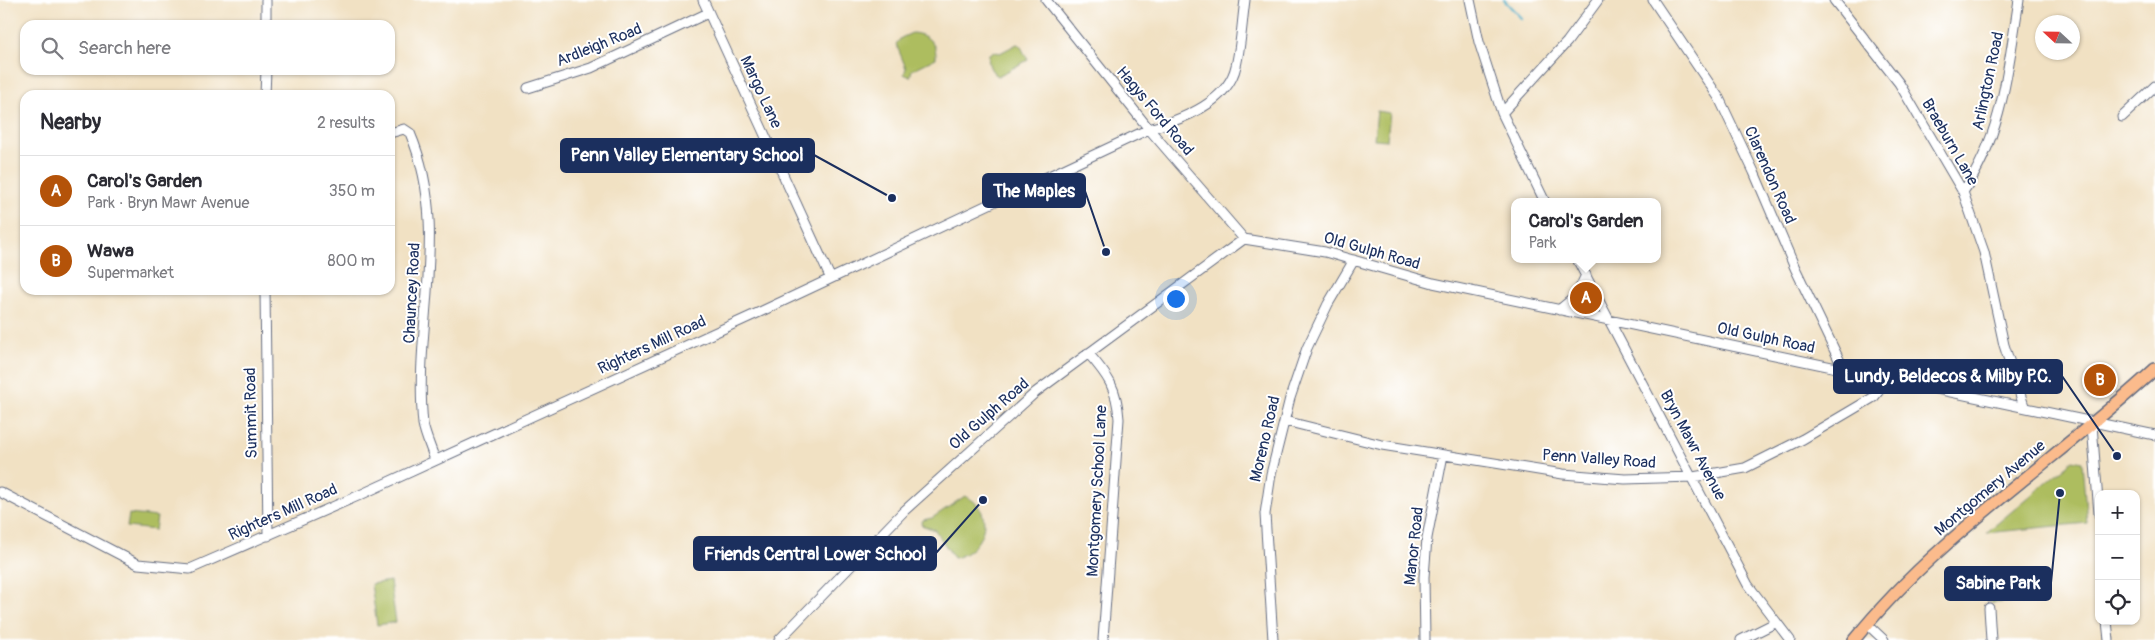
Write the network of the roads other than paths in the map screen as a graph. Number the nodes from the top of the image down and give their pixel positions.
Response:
1 (266, 0) edge
2 (703, 0) edge
3 (1046, 0) edge
4 (1245, 0) edge
5 (1470, 0) edge
6 (1598, 0) edge
7 (1653, 0) edge
8 (1834, 0) edge
9 (2019, 0) edge
10 (708, 13) junction
11 (266, 20) edge
12 (266, 75) edge
13 (2155, 86) edge
14 (528, 88) dead end
15 (265, 90) edge
16 (1502, 112) junction
17 (2122, 117) dead end
18 (1149, 128) junction
19 (395, 132) edge
20 (1963, 192) junction
21 (1543, 198) edge
22 (1244, 239) junction
23 (1354, 260) junction
24 (1579, 263) edge
25 (1586, 275) junction
26 (830, 277) junction
27 (265, 295) edge
28 (1559, 310) junction
29 (1609, 320) junction
30 (1088, 353) junction
31 (2155, 369) edge
32 (1844, 370) junction
33 (1888, 380) junction
34 (2024, 406) junction
35 (1285, 421) junction
36 (2093, 424) junction
37 (2155, 435) edge
38 (1443, 455) junction
39 (435, 460) junction
40 (1693, 477) junction
41 (2097, 490) edge
42 (0, 492) edge
43 (268, 536) junction
44 (1989, 608) dead end
45 (1775, 623) junction
46 (1867, 624) junction
47 (2107, 625) edge
48 (779, 640) edge
49 (1103, 640) edge
50 (1273, 640) edge
51 (1425, 640) edge
52 (1741, 640) edge
53 (1790, 640) edge
54 (1854, 640) edge
55 (1884, 640) edge
56 (1991, 640) edge
57 (2109, 640) edge

1 - 11 street
2 - 10 street, Margo Lane
3 - 18 street, Hagys Ford Road
4 - 18 street, Righters Mill Road
5 - 16 street
6 - 16 street
7 - 32 street, Clarendon Road
8 - 20 street, Braeburn Lane
9 - 20 street, Arlington Road
10 - 14 street, Ardleigh Road
10 - 26 street, Margo Lane
12 - 15 street
13 - 17 street
16 - 21 street
18 - 22 street, Hagys Ford Road
18 - 26 street, Righters Mill Road
19 - 39 street, Chauncey Road
20 - 34 street, Braeburn Lane
22 - 23 street, Old Gulph Road
22 - 30 street, Old Gulph Road
23 - 28 street, Old Gulph Road
23 - 35 street, Moreno Road
24 - 25 street, Bryn Mawr Avenue
25 - 28 street
25 - 29 street, Bryn Mawr Avenue
26 - 39 street, Righters Mill Road
27 - 43 street, Summit Road
28 - 29 street, Old Gulph Road
29 - 32 street, Old Gulph Road
29 - 40 street, Bryn Mawr Avenue
30 - 48 street, Old Gulph Road
30 - 49 street, Montgomery School Lane
31 - 36 main road, Montgomery Avenue
32 - 33 street, Old Gulph Road
33 - 34 street, Old Gulph Road
33 - 40 street, Penn Valley Road
34 - 36 street, Old Gulph Road
35 - 38 street, Penn Valley Road
35 - 50 street, Moreno Road
36 - 37 street, Old Gulph Road
36 - 41 street
36 - 46 main road, Montgomery Avenue
38 - 40 street, Penn Valley Road
38 - 51 street, Manor Road
39 - 43 street, Righters Mill Road
40 - 45 street, Bryn Mawr Avenue
42 - 43 street, Righters Mill Road
44 - 56 street
45 - 52 street
45 - 53 street, Bryn Mawr Avenue
46 - 54 main road, Montgomery Avenue
46 - 55 street
47 - 57 street

